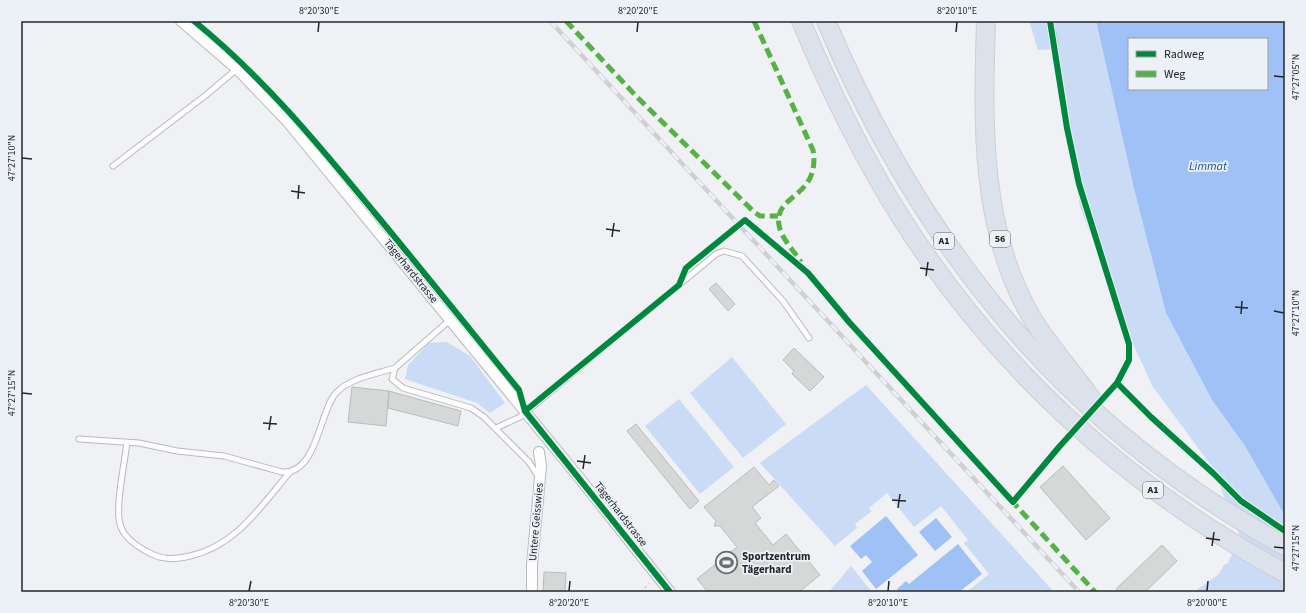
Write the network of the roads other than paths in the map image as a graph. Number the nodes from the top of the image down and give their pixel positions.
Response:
1 (181, 21) edge
2 (801, 21) edge
3 (826, 21) edge
4 (986, 21) edge
5 (1050, 21) edge
6 (1055, 43) dead end
7 (237, 70) junction
8 (112, 166) dead end
9 (451, 319) junction
10 (809, 338) dead end
11 (395, 368) junction
12 (525, 411) junction
13 (1111, 427) junction
14 (496, 428) junction
15 (79, 438) dead end
16 (127, 442) junction
17 (539, 452) dead end
18 (290, 472) junction
19 (540, 479) junction
20 (1282, 544) edge
21 (1285, 573) edge
22 (532, 592) edge
23 (670, 592) edge

1 - 7 street, Tägerhardstrasse
2 - 21 highway, A1
3 - 13 highway, A1
4 - 13 highway, 56
5 - 6 lane
7 - 8 lane
7 - 9 street, Tägerhardstrasse
9 - 11 lane
9 - 12 street, Tägerhardstrasse
10 - 12 lane
11 - 14 lane
11 - 18 lane
12 - 14 lane
12 - 23 street, Tägerhardstrasse
13 - 20 highway, A1
14 - 19 lane
15 - 16 lane
16 - 18 lane
16 - 18 lane
17 - 19 street, Untere Geisswies
19 - 22 street, Untere Geisswies

